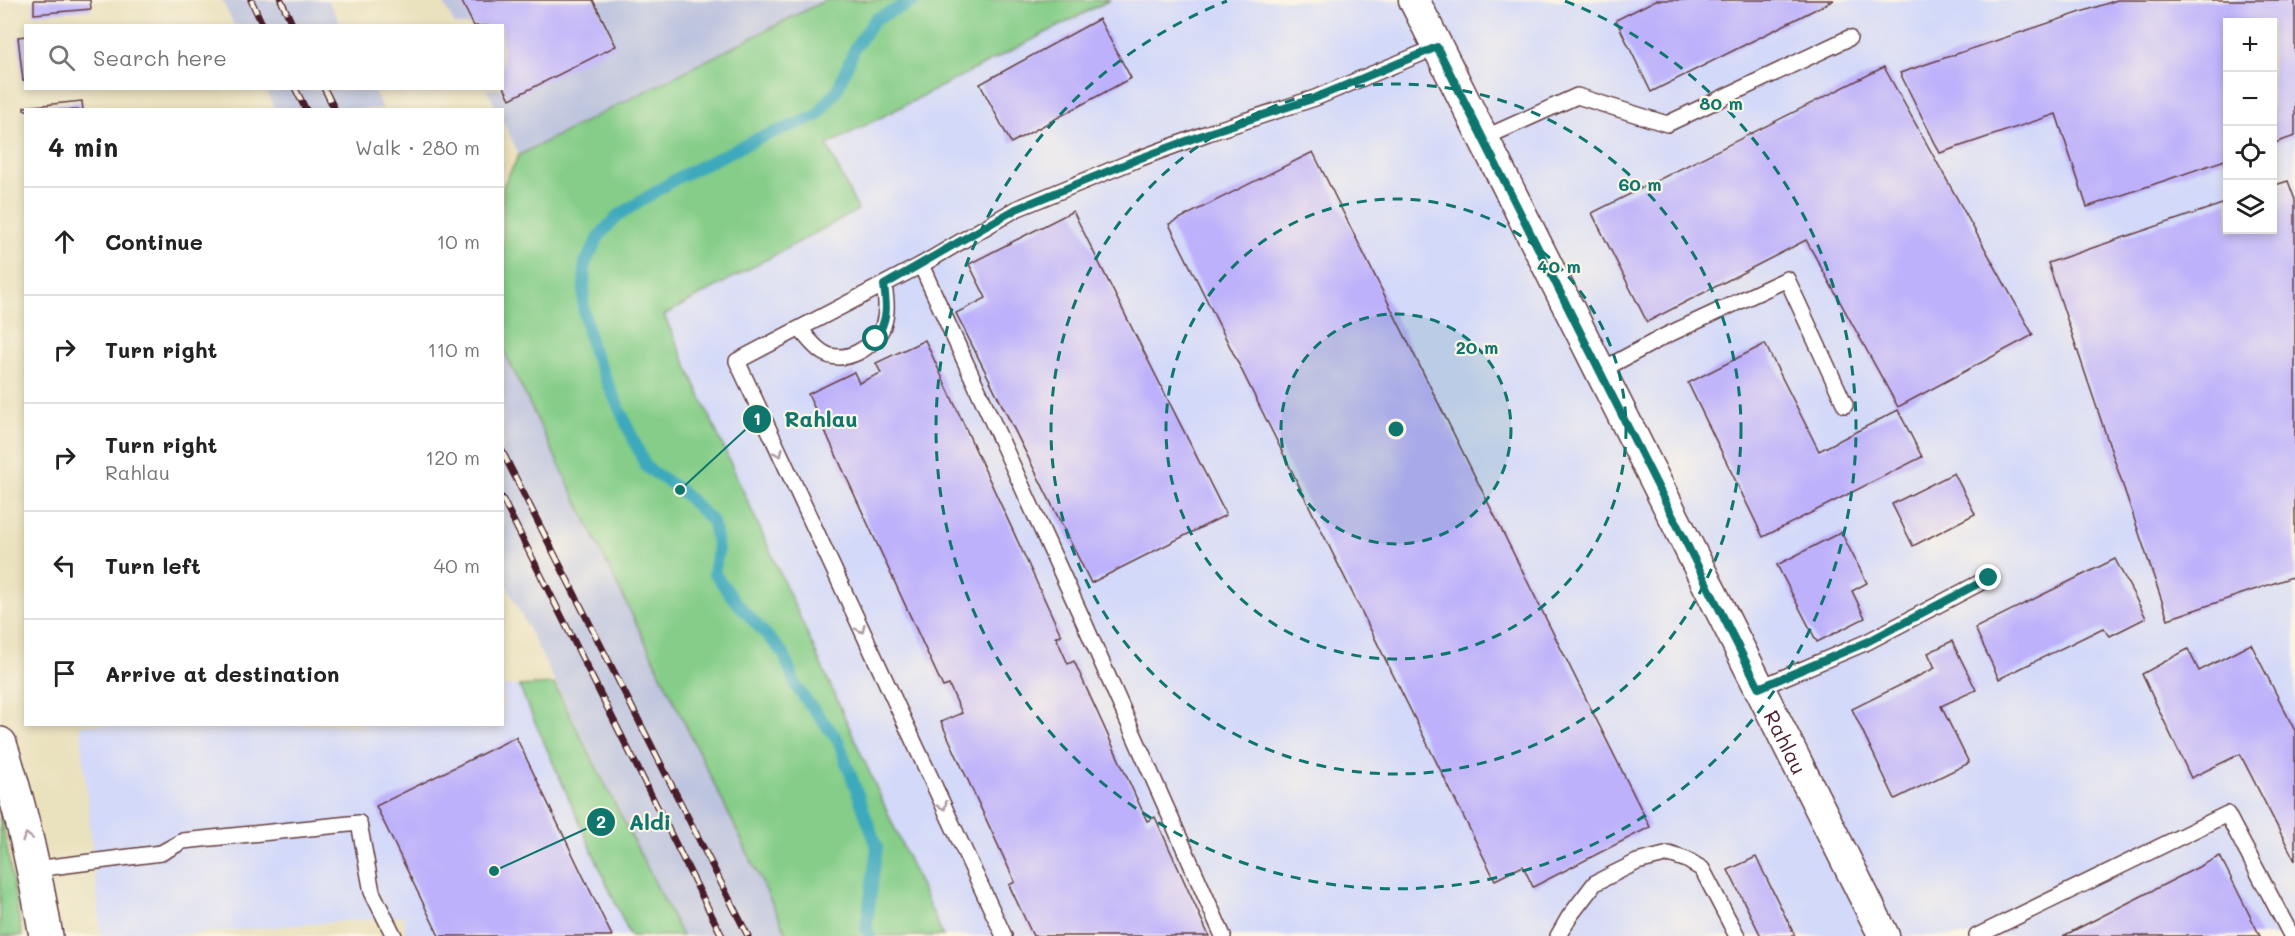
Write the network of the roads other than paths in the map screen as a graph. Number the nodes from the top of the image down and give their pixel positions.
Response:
1 (1414, 0) edge
2 (1849, 38) dead end
3 (1437, 47) junction
4 (1484, 138) junction
5 (921, 265) junction
6 (884, 285) junction
7 (800, 329) junction
8 (1600, 371) junction
9 (1845, 405) dead end
10 (1989, 578) dead end
11 (1759, 688) junction
12 (0, 744) edge
13 (35, 869) junction
14 (2291, 935) edge
15 (46, 936) edge
16 (394, 936) edge
17 (1004, 936) edge
18 (1223, 936) edge
19 (1558, 936) edge
20 (1737, 936) edge
21 (1884, 936) edge
22 (1977, 936) edge

1 - 3 street, Rahlau
2 - 4 lane
3 - 4 street, Rahlau
3 - 5 lane
4 - 8 street, Rahlau
5 - 6 lane
5 - 18 lane
6 - 7 lane
6 - 7 lane
7 -> 17 lane
8 - 9 lane
8 - 11 street, Rahlau
10 - 11 lane
11 - 21 street, Rahlau
13 -> 12 main road
13 - 15 main road
13 - 16 lane
14 - 22 lane
19 - 20 lane

